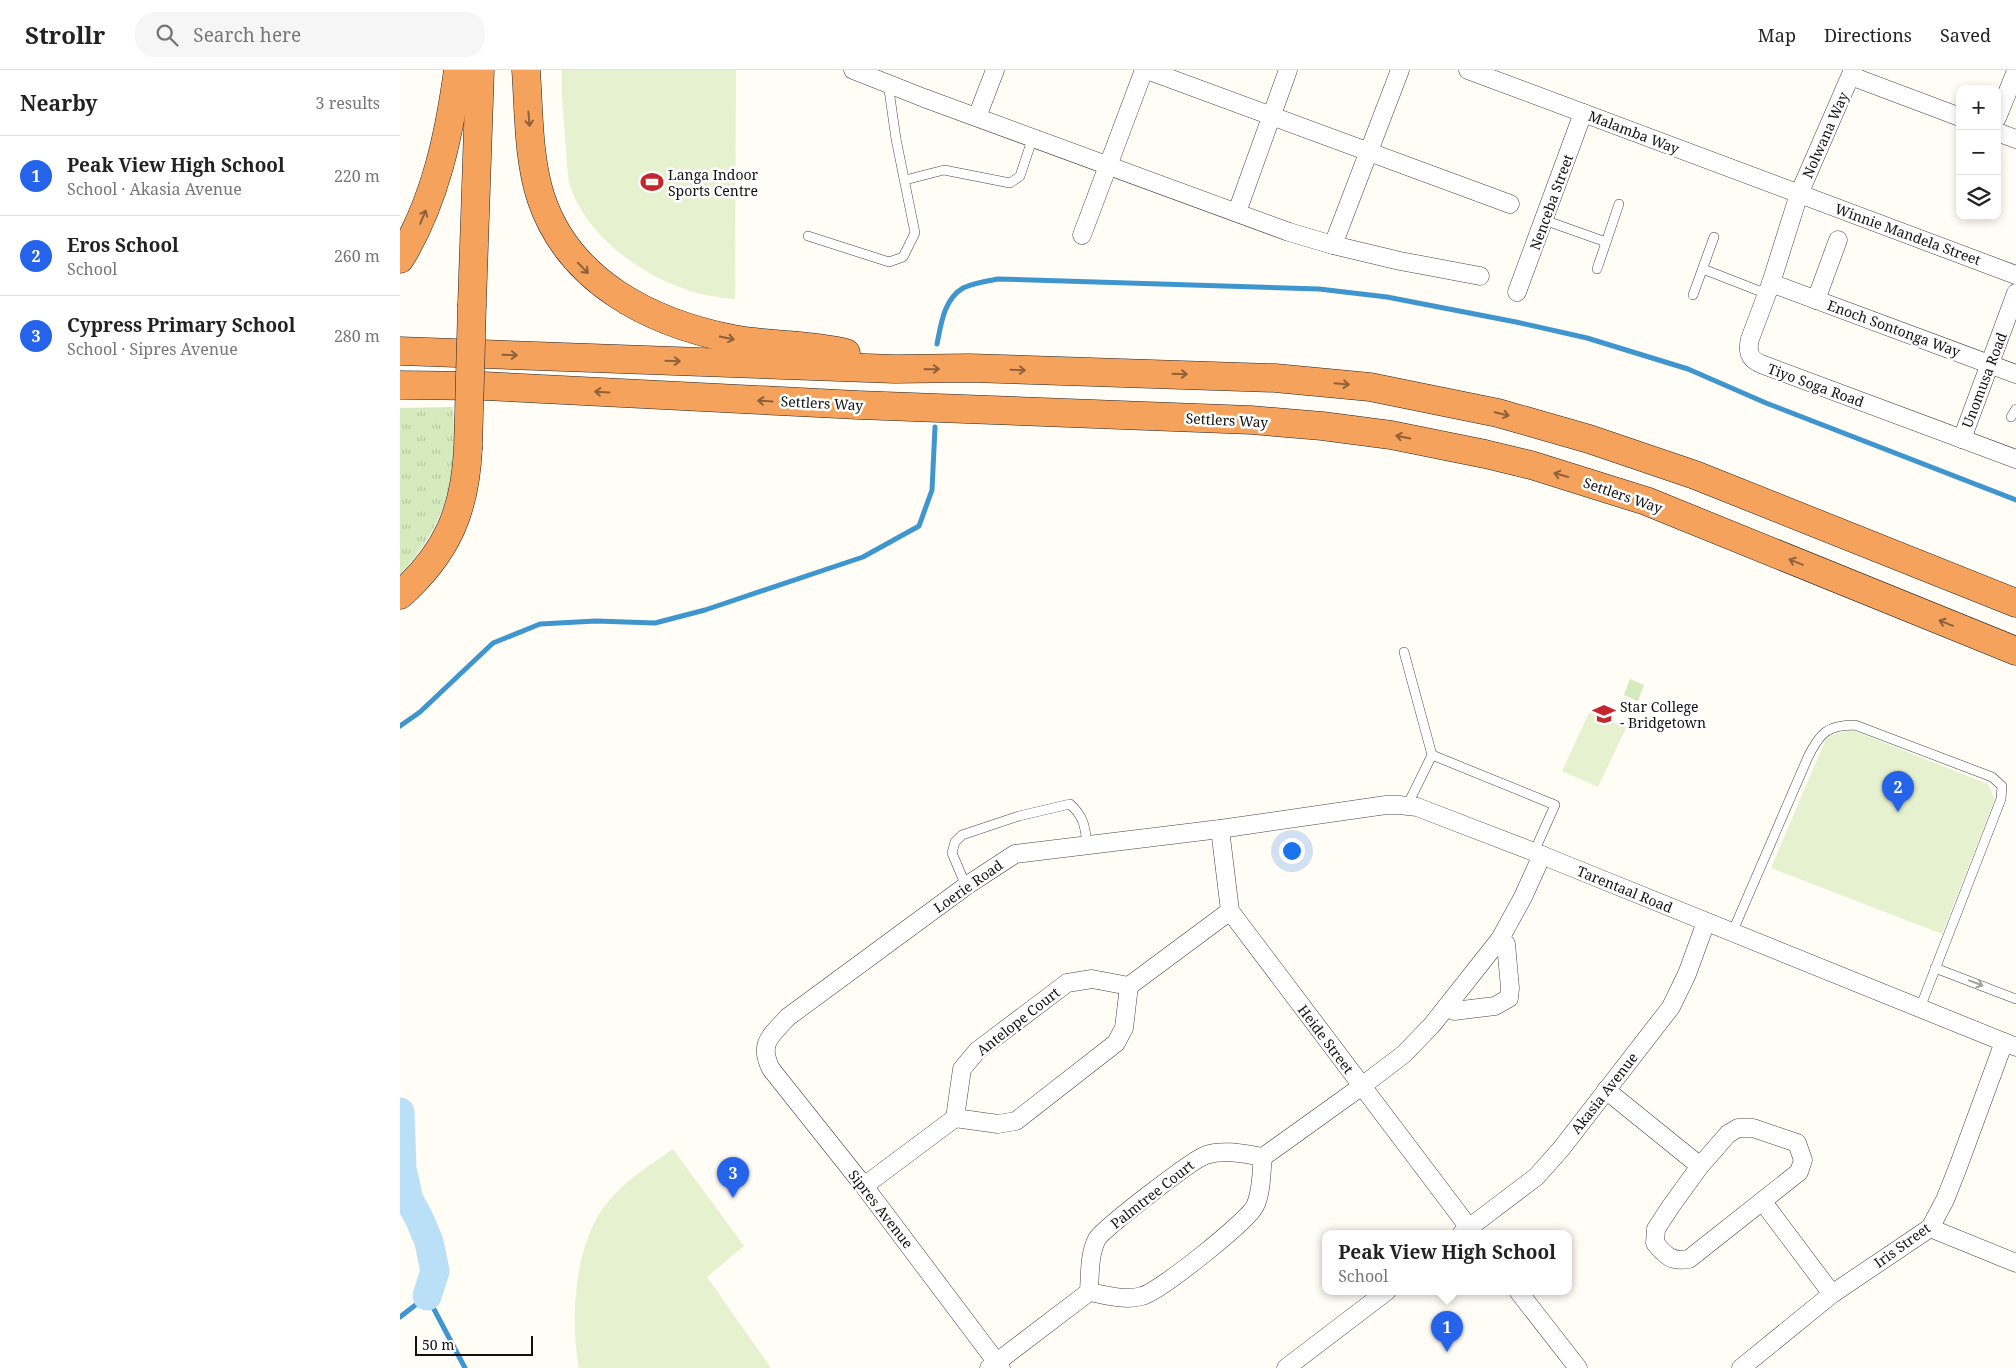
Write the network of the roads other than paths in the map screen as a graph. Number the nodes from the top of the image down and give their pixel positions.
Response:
1 (458, 70) edge
2 (480, 70) edge
3 (526, 70) edge
4 (853, 70) edge
5 (995, 70) edge
6 (1146, 70) edge
7 (1288, 70) edge
8 (1400, 70) edge
9 (1468, 70) edge
10 (2016, 71) edge
11 (1852, 73) edge
12 (896, 80) edge
13 (2001, 108) edge
14 (1584, 113) junction
15 (1271, 116) junction
16 (1956, 116) edge
17 (977, 117) junction
18 (2001, 133) edge
19 (1033, 137) junction
20 (2016, 138) edge
21 (1368, 152) junction
22 (1108, 164) junction
23 (905, 180) junction
24 (1800, 194) junction
25 (1510, 204) dead end
26 (1619, 204) dead end
27 (1237, 212) junction
28 (1544, 220) junction
29 (808, 236) dead end
30 (1082, 236) dead end
31 (1714, 237) dead end
32 (1838, 240) dead end
33 (1606, 242) junction
34 (1333, 245) junction
35 (400, 259) edge
36 (1597, 269) dead end
37 (1702, 269) junction
38 (2016, 275) edge
39 (1480, 276) dead end
40 (1769, 289) junction
41 (1517, 292) dead end
42 (2016, 293) edge
43 (1693, 296) dead end
44 (1816, 300) junction
45 (400, 351) edge
46 (1990, 364) junction
47 (886, 369) junction
48 (2016, 374) edge
49 (400, 384) edge
50 (484, 386) junction
51 (400, 397) edge
52 (1962, 439) junction
53 (2016, 459) edge
54 (400, 595) edge
55 (2016, 603) edge
56 (2016, 651) edge
57 (1404, 652) dead end
58 (1432, 755) junction
59 (1407, 806) junction
60 (1220, 829) junction
61 (1087, 844) junction
62 (1538, 853) junction
63 (966, 886) junction
64 (1230, 910) junction
65 (1706, 922) junction
66 (1732, 933) junction
67 (1500, 939) junction
68 (1936, 968) junction
69 (1129, 986) junction
70 (2016, 999) edge
71 (1447, 1006) junction
72 (1920, 1008) junction
73 (2010, 1044) edge
74 (765, 1050) joint
75 (1362, 1086) junction
76 (1606, 1090) junction
77 (955, 1118) junction
78 (1263, 1157) junction
79 (1700, 1166) junction
80 (864, 1186) junction
81 (1763, 1202) junction
82 (1930, 1228) junction
83 (1467, 1230) edge
84 (1469, 1230) edge
85 (2016, 1263) edge
86 (1089, 1292) junction
87 (1832, 1294) junction
88 (1381, 1295) edge
89 (1521, 1295) edge
90 (996, 1366) edge
91 (1286, 1368) edge
92 (1578, 1368) edge
93 (1741, 1368) edge

35 -> 1 highway
2 - 54 highway, bridge
3 -> 47 highway
4 - 12 street
5 - 17 street
6 - 15 street
6 - 22 street
7 - 15 street
8 - 21 street
9 - 14 street, Malamba Way
10 - 13 street
11 - 16 street, Nolwana Way
11 - 24 street, Nolwana Way
12 - 17 street
12 - 23 lane
14 - 24 street, Malamba Way
14 - 28 street, Nenceba Street
15 - 21 street
15 - 27 street
17 - 19 street
18 - 20 street
19 - 22 street
19 - 23 lane
21 - 25 street
21 - 34 street
22 - 27 street
22 - 30 street
23 - 29 lane
24 - 38 street, Winnie Mandela Street
24 - 40 street, Tiyo Soga Road
26 - 33 lane
27 - 34 street
28 - 33 lane
28 - 41 street, Nenceba Street
31 - 37 lane
32 - 44 street
33 - 36 lane
34 - 39 street
37 - 40 lane
37 - 43 lane
40 - 44 street, Enoch Sontonga Way
40 - 52 street, Tiyo Soga Road
42 - 46 street, Unomusa Road
44 - 46 street, Enoch Sontonga Way
45 -> 47 highway
46 - 48 street, Enoch Sontonga Way
46 - 52 street, Unomusa Road
47 -> 55 highway
49 - 50 highway, Settlers Way
50 - 51 highway
56 -> 50 highway, Settlers Way
52 - 53 street, Tiyo Soga Road
57 - 58 lane
58 - 59 lane
58 - 62 lane
59 - 60 street, Tarentaal Road
59 - 62 street, Tarentaal Road
60 - 61 street, Loerie Road
60 - 64 street, Heide Street
61 - 63 street, Loerie Road
61 - 63 lane
62 - 65 street, Tarentaal Road
62 - 67 street
63 - 74 street, Loerie Road
64 - 69 street
64 - 75 street, Heide Street
65 - 66 street, Tarentaal Road
65 - 76 street, Akasia Avenue
66 - 68 lane
66 - 72 street, Tarentaal Road
67 - 71 street
67 - 71 street
68 -> 70 lane
68 - 72 lane
69 - 77 street
69 - 77 street, Antelope Court
71 - 75 street
72 - 73 street, Tarentaal Road
73 - 82 street, Iris Street
74 - 80 street, Sipres Avenue
75 - 78 street
75 - 83 street, Heide Street
76 - 79 street
76 - 84 street, Akasia Avenue
77 - 80 street
78 - 86 street
78 - 86 street, Palmtree Court
79 - 81 street
79 - 81 street
80 - 90 street, Sipres Avenue
81 - 87 street
82 - 85 street
82 - 87 street, Iris Street
86 - 90 street
87 - 93 street, Iris Street
88 - 91 street
89 - 92 street

